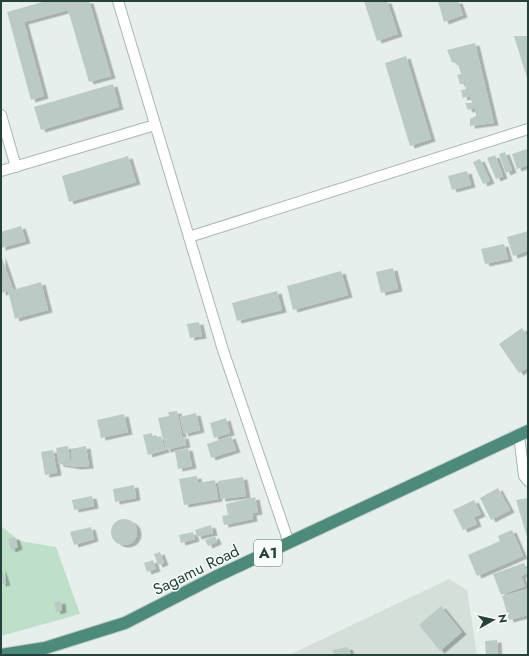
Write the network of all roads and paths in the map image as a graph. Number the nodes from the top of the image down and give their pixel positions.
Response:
1 (118, 1) edge
2 (1, 115) edge
3 (155, 125) junction
4 (528, 129) edge
5 (16, 167) junction
6 (1, 171) edge
7 (189, 237) junction
8 (524, 433) edge
9 (528, 480) edge
10 (289, 543) junction
11 (1, 655) edge

1 - 3 street
2 - 5 street
3 - 5 street
3 - 7 street
4 - 7 street
5 - 6 street
7 - 10 street
8 - 9 street
8 - 10 highway, Sagamu Road / A1
10 - 11 highway, Sagamu Road / A1

